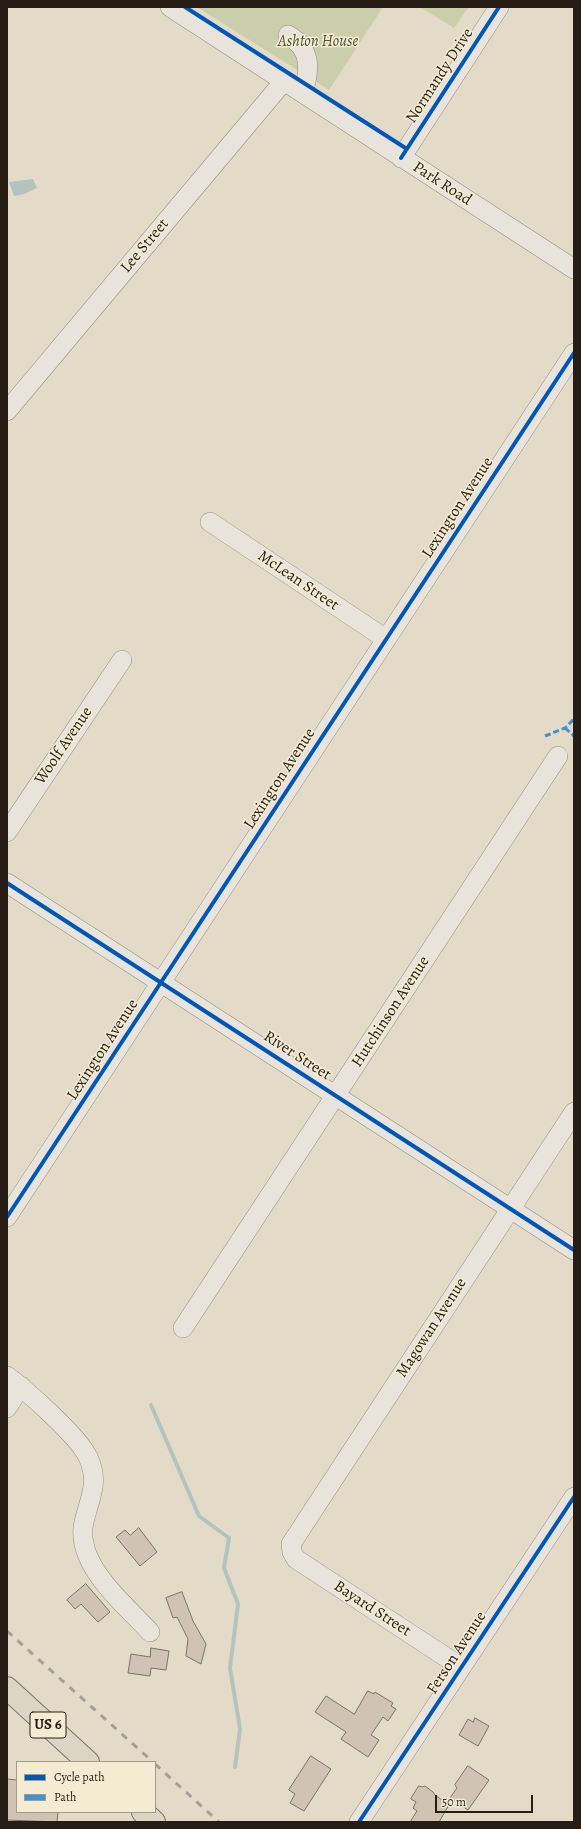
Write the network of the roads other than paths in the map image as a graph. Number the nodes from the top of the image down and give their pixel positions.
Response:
1 (170, 7) edge
2 (499, 7) edge
3 (288, 35) dead end
4 (284, 81) junction
5 (303, 93) junction
6 (401, 158) junction
7 (574, 269) edge
8 (574, 353) edge
9 (7, 411) edge
10 (210, 522) dead end
11 (386, 639) junction
12 (122, 660) dead end
13 (558, 756) dead end
14 (7, 832) edge
15 (7, 883) edge
16 (161, 983) junction
17 (336, 1095) junction
18 (574, 1112) edge
19 (511, 1208) junction
20 (7, 1217) edge
21 (574, 1250) edge
22 (183, 1328) dead end
23 (14, 1381) edge
24 (7, 1408) edge
25 (574, 1497) edge
26 (291, 1544) joint
27 (150, 1632) dead end
28 (461, 1667) junction
29 (7, 1688) edge
30 (87, 1761) edge
31 (144, 1813) edge
32 (154, 1822) edge
33 (359, 1822) edge

1 - 4 street, Park Road
2 - 6 street, Normandy Drive
3 - 5 street
4 - 5 street, Park Road
4 - 9 street, Lee Street
5 - 6 street, Park Road
6 - 7 street, Park Road
8 - 11 street, Lexington Avenue
10 - 11 street, McLean Street
11 - 16 street, Lexington Avenue
12 - 14 street, Woolf Avenue
13 - 17 street, Hutchinson Avenue
15 - 16 street, River Street
16 - 17 street, River Street
16 - 20 street, Lexington Avenue
17 - 19 street, River Street
17 - 22 street, Hutchinson Avenue
18 - 19 street, Magowan Avenue
19 - 21 street, River Street
19 - 26 street, Magowan Avenue
23 - 24 street
23 - 27 street
25 - 28 street, Ferson Avenue
26 - 28 street, Bayard Street
28 - 33 street, Ferson Avenue
29 - 30 main road, US 6
31 - 32 main road

